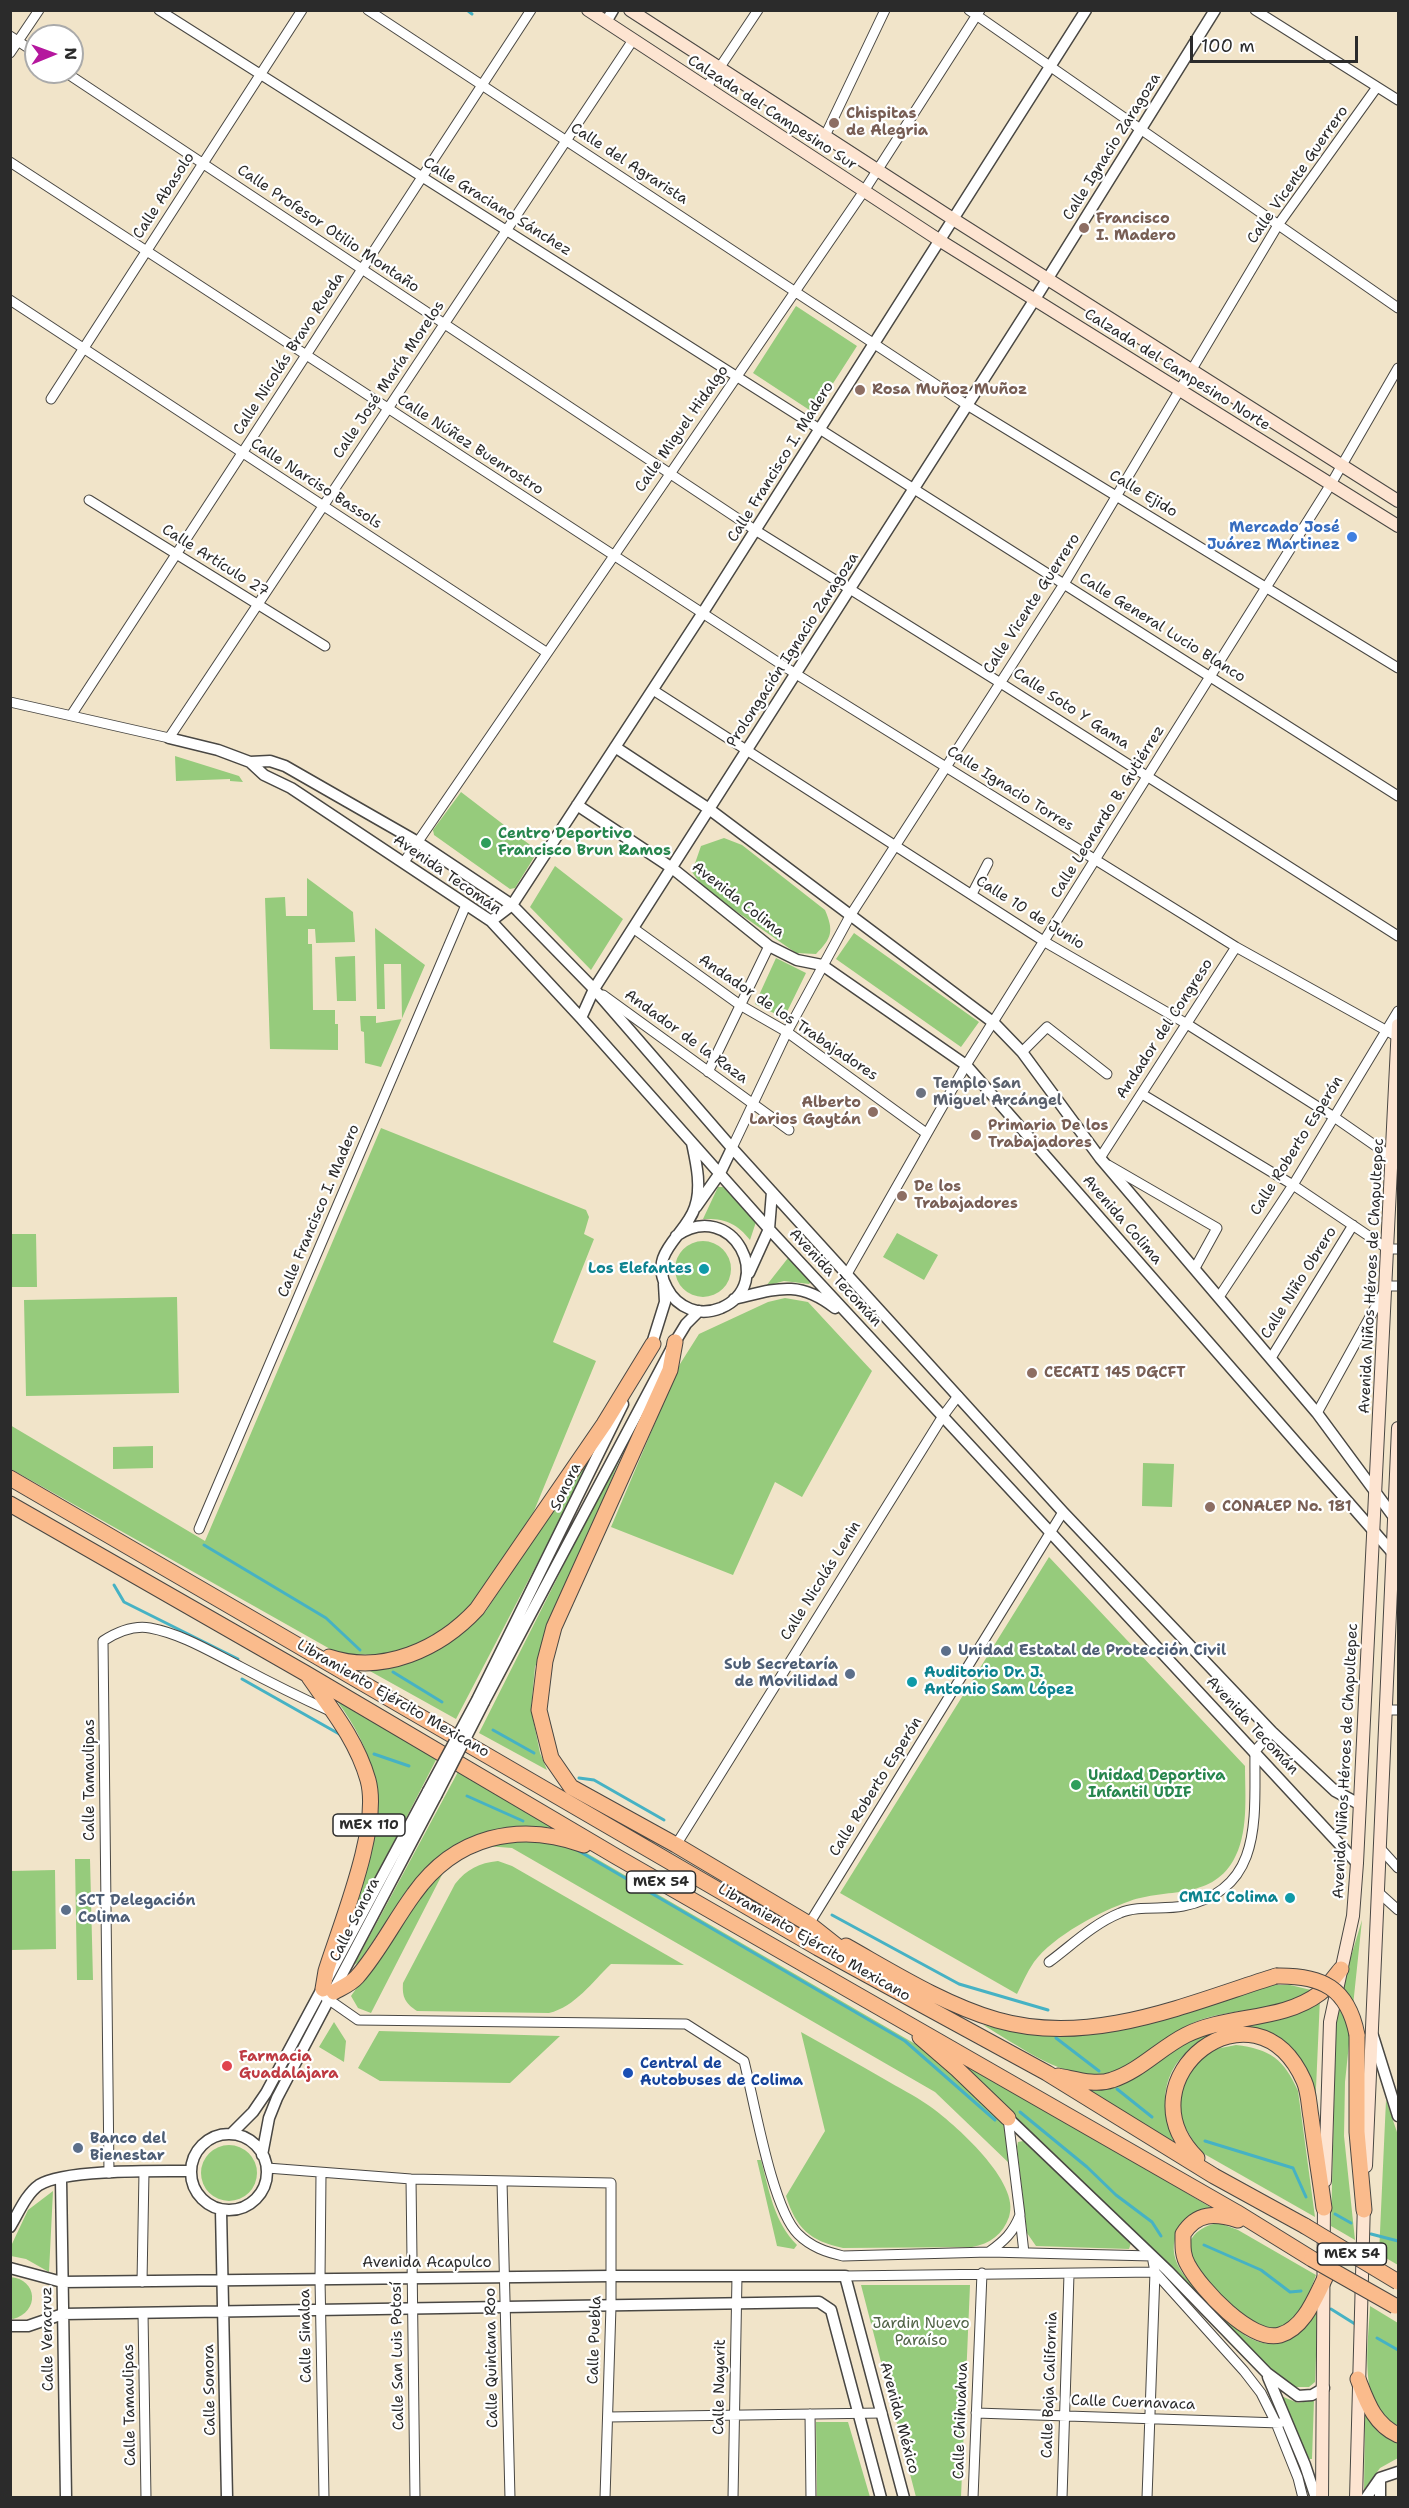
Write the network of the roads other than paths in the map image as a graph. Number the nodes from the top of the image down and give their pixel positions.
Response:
1 (39, 10) edge
2 (159, 10) edge
3 (302, 10) edge
4 (368, 10) edge
5 (531, 10) edge
6 (588, 10) edge
7 (614, 10) edge
8 (630, 10) edge
9 (758, 10) edge
10 (885, 10) edge
11 (1086, 10) edge
12 (1215, 10) edge
13 (1255, 10) edge
14 (975, 12) edge
15 (606, 22) junction
16 (14, 39) edge
17 (633, 40) junction
18 (10, 53) edge
19 (1050, 67) junction
20 (719, 68) junction
21 (261, 75) junction
22 (83, 84) edge
23 (482, 86) junction
24 (1377, 87) junction
25 (706, 88) junction
26 (1398, 100) edge
27 (1141, 130) junction
28 (825, 136) junction
29 (566, 141) junction
30 (10, 162) edge
31 (203, 164) junction
32 (877, 170) junction
33 (423, 177) junction
34 (864, 191) junction
35 (953, 219) junction
36 (1278, 225) junction
37 (506, 230) junction
38 (939, 240) junction
39 (146, 251) junction
40 (362, 269) junction
41 (1047, 279) junction
42 (795, 292) junction
43 (1035, 299) junction
44 (10, 300) edge
45 (1398, 308) edge
46 (444, 324) junction
47 (873, 344) junction
48 (84, 347) junction
49 (306, 356) junction
50 (1398, 368) edge
51 (1192, 372) junction
52 (736, 376) junction
53 (1180, 390) junction
54 (1230, 395) junction
55 (51, 399) dead end
56 (967, 405) junction
57 (388, 409) junction
58 (1218, 413) junction
59 (1265, 417) junction
60 (819, 428) junction
61 (1253, 436) junction
62 (242, 454) junction
63 (1342, 466) junction
64 (670, 473) junction
65 (1330, 484) junction
66 (914, 489) junction
67 (1117, 496) junction
68 (89, 500) dead end
69 (1398, 501) edge
70 (323, 506) junction
71 (1398, 526) edge
72 (755, 530) junction
73 (176, 554) junction
74 (613, 556) junction
75 (1064, 584) junction
76 (1266, 587) junction
77 (849, 590) junction
78 (258, 605) junction
79 (702, 614) junction
80 (325, 646) dead end
81 (546, 652) junction
82 (1398, 668) edge
83 (796, 674) junction
84 (1210, 676) junction
85 (999, 682) junction
86 (653, 690) junction
87 (10, 702) edge
88 (72, 714) junction
89 (169, 738) junction
90 (615, 747) junction
91 (746, 752) junction
92 (250, 762) junction
93 (946, 767) junction
94 (1148, 777) junction
95 (1398, 796) edge
96 (577, 805) junction
97 (709, 809) junction
98 (416, 841) junction
99 (894, 844) junction
100 (1095, 860) junction
101 (404, 862) junction
102 (988, 863) dead end
103 (672, 868) junction
104 (972, 894) junction
105 (466, 905) junction
106 (512, 905) junction
107 (850, 915) junction
108 (490, 921) junction
109 (633, 928) junction
110 (1398, 936) edge
111 (1045, 942) junction
112 (769, 946) junction
113 (1236, 947) junction
114 (822, 965) junction
115 (594, 989) junction
116 (740, 1005) junction
117 (1398, 1011) edge
118 (581, 1018) junction
119 (994, 1023) junction
120 (1187, 1024) junction
121 (1398, 1025) edge
122 (1385, 1030) junction
123 (787, 1032) junction
124 (1398, 1038) edge
125 (1022, 1052) junction
126 (966, 1065) junction
127 (708, 1071) junction
128 (1107, 1074) dead end
129 (1142, 1094) junction
130 (753, 1104) junction
131 (1334, 1117) junction
132 (789, 1130) dead end
133 (927, 1133) junction
134 (692, 1143) junction
135 (732, 1148) junction
136 (1396, 1159) edge
137 (1102, 1160) junction
138 (720, 1173) junction
139 (1395, 1177) edge
140 (1293, 1185) junction
141 (772, 1192) junction
142 (695, 1207) junction
143 (1353, 1225) junction
144 (769, 1229) junction
145 (676, 1236) junction
146 (1393, 1249) edge
147 (1195, 1268) junction
148 (847, 1274) junction
149 (746, 1278) junction
150 (664, 1284) junction
151 (1393, 1286) edge
152 (1219, 1297) junction
153 (734, 1300) junction
154 (699, 1311) junction
155 (862, 1329) junction
156 (675, 1342) junction
157 (653, 1344) junction
158 (1271, 1358) junction
159 (958, 1396) junction
160 (1317, 1413) junction
161 (943, 1416) junction
162 (1398, 1428) edge
163 (10, 1478) edge
164 (1375, 1493) junction
165 (10, 1504) edge
166 (1063, 1512) junction
167 (1396, 1520) edge
168 (199, 1529) dead end
169 (1373, 1530) junction
170 (1050, 1532) junction
171 (1395, 1555) edge
172 (1394, 1603) edge
173 (304, 1648) junction
174 (306, 1672) junction
175 (481, 1700) junction
176 (1385, 1710) junction
177 (1398, 1710) edge
178 (335, 1713) junction
179 (1272, 1731) junction
180 (1255, 1751) junction
181 (491, 1756) junction
182 (571, 1787) junction
183 (1359, 1804) junction
184 (676, 1845) junction
185 (1379, 1847) junction
186 (617, 1857) junction
187 (1357, 1863) junction
188 (1398, 1868) edge
189 (1377, 1891) junction
190 (1398, 1910) edge
191 (809, 1924) junction
192 (1049, 1962) dead end
193 (1341, 1969) junction
194 (885, 1984) junction
195 (327, 1994) junction
196 (888, 2010) junction
197 (1364, 2034) junction
198 (1047, 2073) junction
199 (1398, 2116) edge
200 (1008, 2118) junction
201 (231, 2134) junction
202 (262, 2155) junction
203 (267, 2168) junction
204 (191, 2170) junction
205 (144, 2172) junction
206 (109, 2173) junction
207 (321, 2174) junction
208 (1214, 2175) junction
209 (61, 2179) junction
210 (411, 2179) junction
211 (502, 2181) junction
212 (1324, 2208) junction
213 (221, 2210) junction
214 (1364, 2210) joint
215 (1020, 2215) junction
216 (1257, 2225) junction
217 (10, 2227) edge
218 (988, 2252) junction
219 (1024, 2253) junction
220 (1152, 2256) junction
221 (10, 2268) edge
222 (1155, 2272) junction
223 (982, 2273) junction
224 (1069, 2274) junction
225 (611, 2276) junction
226 (737, 2276) junction
227 (845, 2276) junction
228 (411, 2277) junction
229 (505, 2277) junction
230 (1325, 2278) junction
231 (320, 2279) junction
232 (223, 2281) junction
233 (62, 2282) junction
234 (142, 2282) junction
235 (1398, 2282) edge
236 (736, 2304) junction
237 (611, 2306) junction
238 (506, 2307) junction
239 (1397, 2307) edge
240 (412, 2310) junction
241 (321, 2311) junction
242 (223, 2312) junction
243 (143, 2313) junction
244 (63, 2314) junction
245 (10, 2326) edge
246 (1267, 2373) junction
247 (1358, 2379) junction
248 (1324, 2388) junction
249 (882, 2413) junction
250 (976, 2413) junction
251 (810, 2414) junction
252 (859, 2414) junction
253 (734, 2415) junction
254 (1064, 2416) junction
255 (608, 2417) junction
256 (1150, 2418) junction
257 (1276, 2423) junction
258 (1288, 2423) junction
259 (1398, 2435) edge
260 (1398, 2472) edge
261 (1380, 2478) junction
262 (66, 2498) edge
263 (146, 2498) edge
264 (227, 2498) edge
265 (324, 2498) edge
266 (415, 2498) edge
267 (510, 2498) edge
268 (605, 2498) edge
269 (733, 2498) edge
270 (811, 2498) edge
271 (881, 2498) edge
272 (904, 2498) edge
273 (973, 2498) edge
274 (1062, 2498) edge
275 (1147, 2498) edge
276 (1302, 2498) edge
277 (1316, 2498) edge
278 (1323, 2498) edge
279 (1356, 2498) edge
280 (1366, 2498) edge
281 (1380, 2498) edge

1 - 16 street
2 - 21 street, Calle Graciano Sánchez
3 - 21 street, Calle Abasolo
4 - 23 street, Calle del Agrarista
5 - 23 street, Calle Nicolás Bravo Rueda
6 - 15 main road, Calzada del Campesino Sur
7 - 15 street
8 - 20 main road, Calzada del Campesino Sur
9 - 20 street
10 - 28 street
11 - 19 street, Calle Francisco I. Madero
12 - 27 street, Calle Ignacio Zaragoza
13 - 24 street
14 - 19 street
14 - 32 street, Calle Miguel Hidalgo
15 - 17 main road, Calzada del Campesino Sur
16 - 18 street
17 - 25 main road, Calzada del Campesino Sur
17 - 29 street, Calle José María Morelos
19 - 27 street
19 - 35 street, Calle Francisco I. Madero
20 - 25 street
20 - 28 main road, Calzada del Campesino Sur
21 - 31 street, Calle Abasolo
21 - 33 street, Calle Graciano Sánchez
22 - 31 street, Calle Profesor Otilio Montaño
23 - 29 street, Calle del Agrarista
23 - 33 street, Calle Nicolás Bravo Rueda
24 - 26 street
24 - 36 street, Calle Vicente Guerrero
25 - 34 main road, Calzada del Campesino Sur
27 - 36 street
27 - 41 street, Calle Ignacio Zaragoza
28 - 32 main road, Calzada del Campesino Sur
29 - 37 street, Calle José María Morelos
29 - 42 street, Calle del Agrarista
30 - 39 street, Calle Núñez Buenrostro
31 - 39 street, Calle Abasolo
31 - 40 street, Calle Profesor Otilio Montaño
32 - 34 street, Calle Miguel Hidalgo
32 - 35 main road, Calzada del Campesino Sur
33 - 37 street, Calle Graciano Sánchez
33 - 40 street, Calle Nicolás Bravo Rueda
34 - 38 main road, Calzada del Campesino Sur
34 - 42 street, Calle Miguel Hidalgo
35 - 38 street, Calle Francisco I. Madero
35 - 41 main road, Calzada del Campesino Norte
36 - 45 street
36 - 51 street, Calle Vicente Guerrero
37 - 46 street, Calle José María Morelos
37 - 52 street, Calle Graciano Sánchez
38 - 43 main road, Calzada del Campesino Norte
38 - 47 street, Calle Francisco I. Madero
39 - 48 street, Calle Abasolo
39 - 49 street, Calle Núñez Buenrostro
40 - 46 street, Calle Profesor Otilio Montaño
40 - 49 street, Calle Nicolás Bravo Rueda
41 - 43 street, Calle Ignacio Zaragoza
41 - 51 main road, Calzada del Campesino Norte
42 - 47 street, Calle del Agrarista
42 - 52 street, Calle Miguel Hidalgo
43 - 53 main road, Calzada del Campesino Norte
43 - 56 street, Prolongación Ignacio Zaragoza
44 - 48 street, Calle Narciso Bassols
46 - 57 street, Calle José María Morelos
46 - 64 street, Calle Profesor Otilio Montaño
47 - 56 street, Calle Ejido
47 - 60 street, Calle Francisco I. Madero
48 - 55 street, Calle Abasolo
48 - 62 street, Calle Narciso Bassols
49 - 57 street, Calle Núñez Buenrostro
49 - 62 street, Calle Nicolás Bravo Rueda
50 - 63 street, Calle Leonardo B. Gutiérrez
51 - 53 street, Calle Vicente Guerrero
51 - 54 main road, Calzada del Campesino Norte
52 - 60 street, Calle Graciano Sánchez
52 - 64 street, Calle Miguel Hidalgo
53 - 58 main road, Calzada del Campesino Norte
53 - 67 street, Calle Vicente Guerrero
54 - 58 main road
54 - 59 main road, Calzada del Campesino Norte
56 - 66 street, Prolongación Ignacio Zaragoza
56 - 67 street, Calle Ejido
57 - 70 street, Calle José María Morelos
57 - 74 street, Calle Núñez Buenrostro
58 - 61 main road, Calzada del Campesino Norte
59 - 61 main road
59 - 63 main road, Calzada del Campesino Norte
60 - 66 street, Calle General Lucio Blanco
60 - 72 street, Calle Francisco I. Madero
61 - 65 main road, Calzada del Campesino Norte
62 - 70 street, Calle Narciso Bassols
62 - 73 street, Calle Nicolás Bravo Rueda
63 - 65 street, Calle Leonardo B. Gutiérrez
63 - 69 main road, Calzada del Campesino Norte
64 - 72 street, Calle Profesor Otilio Montaño
64 - 74 street, Calle Miguel Hidalgo
65 - 71 main road, Calzada del Campesino Norte
65 - 76 street, Calle Leonardo B. Gutiérrez
66 - 75 street, Calle General Lucio Blanco
66 - 77 street, Prolongación Ignacio Zaragoza
67 - 75 street, Calle Vicente Guerrero
67 - 76 street, Calle Ejido
68 - 73 street, Calle Artículo 27
70 - 78 street, Calle José María Morelos
70 - 81 street, Calle Narciso Bassols
72 - 77 street, Calle Soto Y Gama
72 - 79 street, Calle Francisco I. Madero
73 - 78 street, Calle Artículo 27
73 - 88 street, Calle Nicolás Bravo Rueda
74 - 79 street, Calle Núñez Buenrostro
74 - 81 street, Calle Miguel Hidalgo
75 - 84 street, Calle General Lucio Blanco
75 - 85 street, Calle Vicente Guerrero
76 - 82 street, Calle Ejido
76 - 84 street, Calle Leonardo B. Gutiérrez
77 - 83 street, Prolongación Ignacio Zaragoza
77 - 85 street, Calle Soto Y Gama
78 - 80 street, Calle Artículo 27
78 - 89 street, Calle José María Morelos
79 - 83 street, Calle Ignacio Torres
79 - 86 street, Calle Francisco I. Madero
81 - 98 street, Calle Miguel Hidalgo
83 - 91 street, Prolongación Ignacio Zaragoza
83 - 93 street, Calle Ignacio Torres
84 - 94 street, Calle Leonardo B. Gutiérrez
84 - 95 street, Calle General Lucio Blanco
85 - 93 street, Calle Vicente Guerrero
85 - 94 street, Calle Soto Y Gama
86 - 90 street, Calle Francisco I. Madero
86 - 91 street, Calle 10 de Junio
87 - 88 street, Avenida Tecomán
88 - 89 street, Avenida Tecomán
89 - 92 street, Avenida Tecomán
90 - 96 street, Calle Francisco I. Madero
90 - 97 street, Avenida Colima
91 - 97 street, Prolongación Ignacio Zaragoza
91 - 99 street, Calle 10 de Junio
92 - 98 street, Avenida Tecomán
92 - 101 street, Avenida Tecomán
93 - 99 street, Calle Vicente Guerrero
93 - 100 street, Calle Ignacio Torres
94 - 100 street, Calle Leonardo B. Gutiérrez
94 - 110 street, Calle Soto Y Gama
96 - 103 street, Avenida Colima
96 - 106 street, Calle Francisco I. Madero
97 - 103 street, Prolongación Ignacio Zaragoza
97 - 107 street, Avenida Colima
98 - 101 street, Calle Miguel Hidalgo
98 - 106 street, Avenida Tecomán
99 - 104 street, Calle 10 de Junio
99 - 107 street, Calle Vicente Guerrero
100 - 111 street, Calle Leonardo B. Gutiérrez
100 - 113 street, Calle Ignacio Torres
101 - 105 street, Avenida Tecomán
102 - 104 street
103 - 109 street, Prolongación Ignacio Zaragoza
103 - 112 street, Avenida Colima
104 - 111 street, Calle 10 de Junio
105 - 108 street, Avenida Tecomán
105 - 168 street, Calle Francisco I. Madero
106 - 108 street, Calle Francisco I. Madero
106 - 115 street, Avenida Tecomán
107 - 114 street, Calle Vicente Guerrero
107 - 119 street, Avenida Colima
108 - 118 street, Avenida Tecomán
109 - 115 street, Prolongación Ignacio Zaragoza
109 - 116 street, Andador de los Trabajadores
111 - 119 street, Calle Leonardo B. Gutiérrez
111 - 120 street, Calle 10 de Junio
112 - 114 street, Avenida Colima
112 - 116 street
113 - 120 street, Andador del Congreso
113 - 122 street, Calle Ignacio Torres
114 - 123 street, Calle Vicente Guerrero
114 - 126 street, Avenida Colima
115 - 118 street, Prolongación Ignacio Zaragoza
115 - 127 street, Andador de la Raza
115 - 135 street, Avenida Tecomán
116 - 123 street, Andador de los Trabajadores
116 - 127 street
117 - 122 street, Calle Roberto Esperón
118 - 134 street, Avenida Tecomán
119 - 125 street, Avenida Colima
119 - 126 street, Calle Leonardo B. Gutiérrez
120 - 129 street, Andador del Congreso
120 - 131 street, Calle 10 de Junio
121 - 124 main road, Avenida Niños Héroes de Chapultepec
122 - 124 street, Calle Ignacio Torres
122 - 131 street, Calle Roberto Esperón
123 - 130 street, Calle Vicente Guerrero
123 - 133 street, Andador de los Trabajadores
124 - 136 main road, Avenida Niños Héroes de Chapultepec
125 - 128 street
125 - 137 street, Avenida Colima
126 - 133 street, Calle Leonardo B. Gutiérrez
126 - 169 street, Avenida Colima
127 - 130 street, Andador de la Raza
129 - 137 street, Andador del Congreso
129 - 140 street
130 - 132 street, Andador de la Raza
130 - 135 street, Calle Vicente Guerrero
131 - 136 street, Calle 10 de Junio
131 - 140 street, Calle Roberto Esperón
133 - 148 street, Calle Leonardo B. Gutiérrez
134 - 138 street, Avenida Tecomán
134 - 142 street
135 - 138 street, Sonora
135 - 141 street, Avenida Tecomán
136 - 139 main road, Avenida Niños Héroes de Chapultepec
137 - 147 street, Avenida Colima
137 - 147 street
138 - 142 street, Sonora
138 - 144 street, Avenida Tecomán
139 - 146 main road, Avenida Niños Héroes de Chapultepec
140 - 143 street
140 - 152 street, Calle Roberto Esperón
141 - 144 street
141 - 148 street, Avenida Tecomán
142 - 145 street, Sonora
143 - 146 street
143 - 158 street, Calle Niño Obrero
144 - 149 street
144 - 155 street, Avenida Tecomán
145 - 149 street
145 - 150 street, Sonora
146 - 151 main road, Avenida Niños Héroes de Chapultepec
147 - 152 street, Avenida Colima
148 - 159 street, Avenida Tecomán
149 - 153 street
150 - 154 street
150 - 157 street, Sonora
151 - 160 street
151 - 164 main road, Avenida Niños Héroes de Chapultepec
152 - 158 street, Avenida Colima
153 - 154 street
153 - 155 street
154 - 156 street, Sonora
155 - 161 street, Avenida Tecomán
156 - 175 street, Sonora
156 - 182 highway
157 - 173 highway
157 - 175 street, Sonora
158 - 160 street, Avenida Colima
159 - 161 street, Calle Nicolás Lenin
159 - 166 street, Avenida Tecomán
160 - 164 street, Avenida Colima
161 - 170 street, Avenida Tecomán
161 - 184 street, Calle Nicolás Lenin
162 - 167 main road
163 - 173 highway, Libramiento Ejército Mexicano / MEX 54
164 - 167 street, Avenida Colima
164 - 169 main road, Avenida Niños Héroes de Chapultepec
165 - 174 highway, Libramiento Ejército Mexicano / MEX 54
166 - 170 street, Calle Roberto Esperón
166 - 179 street, Avenida Tecomán
167 - 171 main road
169 - 171 street, Avenida Colima
169 - 183 main road, Avenida Niños Héroes de Chapultepec
170 - 180 street, Avenida Tecomán
170 - 191 street, Calle Roberto Esperón
171 - 172 main road
172 - 176 main road
173 - 181 highway, Libramiento Ejército Mexicano / MEX 54
174 - 178 highway, MEX 110
174 - 186 highway, Libramiento Ejército Mexicano / MEX 54
175 - 195 street, Calle Sonora, bridge
176 - 177 street
176 - 185 main road
178 - 195 highway, MEX 110
178 - 206 street, Calle Tamaulipas
179 - 180 street
179 - 183 street, Avenida Tecomán
180 - 187 street, Avenida Tecomán
180 - 192 street
181 - 182 highway
181 - 194 highway, Libramiento Ejército Mexicano / MEX 54
182 - 184 highway
183 - 187 main road, Avenida Niños Héroes de Chapultepec
184 - 191 highway
185 - 188 street
185 - 189 main road
186 - 195 highway
186 - 196 highway, Libramiento Ejército Mexicano / MEX 54
187 - 193 main road, Avenida Niños Héroes de Chapultepec
189 - 190 street
189 - 197 main road
191 - 194 highway
191 - 197 highway, bridge
193 - 198 highway
193 - 212 main road, Avenida Niños Héroes de Chapultepec
194 - 198 highway, Libramiento Ejército Mexicano / MEX 54
195 - 201 street, Calle Sonora
195 - 202 street, Calle Sonora
195 - 218 street
196 - 200 highway
196 - 216 highway, Libramiento Ejército Mexicano / MEX 54
197 - 199 street
197 - 214 highway
198 - 208 highway, Libramiento Ejército Mexicano / MEX 54
200 - 215 street
200 - 220 street
201 - 202 street
201 - 204 street, Calle Sonora
202 - 203 street
203 - 207 street
203 - 213 street
204 - 205 street
204 - 213 street
205 - 206 street
205 - 234 street
206 - 209 street
207 - 210 street
207 - 231 street, Calle Sinaloa
208 - 212 highway
208 - 235 highway, Libramiento Ejército Mexicano / MEX 54, bridge
209 - 217 street
209 - 233 street, Calle Veracruz
210 - 211 street
210 - 228 street, Calle San Luis Potosí
211 - 225 street, Calle Puebla
211 - 229 street, Calle Quintana Roo
212 - 230 main road, Avenida Niños Héroes de Chapultepec
213 - 232 street, Calle Sonora
214 - 247 main road
215 - 218 street
215 - 219 street
216 - 230 highway
216 - 239 highway, Libramiento Ejército Mexicano / MEX 54, bridge
218 - 219 street
219 - 220 street
220 - 222 street
220 - 246 street
221 - 233 street, Avenida Acapulco
222 - 224 street
222 - 256 street
222 - 257 street
223 - 224 street
223 - 227 street
223 - 250 street, Calle Chihuahua
224 - 254 street, Calle Baja California
225 - 226 street, Avenida Acapulco
225 - 229 street, Avenida Acapulco
225 - 237 street, Calle Puebla
226 - 227 street, Avenida Acapulco
226 - 236 street, Calle Nayarit
227 - 249 street, Avenida México
228 - 229 street, Avenida Acapulco
228 - 231 street, Avenida Acapulco
228 - 240 street, Calle San Luis Potosí
229 - 238 street, Calle Quintana Roo
230 - 248 main road, Avenida Niños Héroes de Chapultepec
231 - 232 street, Avenida Acapulco
231 - 241 street, Calle Sinaloa
232 - 234 street, Avenida Acapulco
232 - 242 street, Calle Sonora
233 - 234 street, Avenida Acapulco
233 - 244 street, Calle Veracruz
236 - 237 street
236 - 252 street
236 - 253 street, Calle Nayarit
237 - 238 street
237 - 255 street, Calle Puebla
238 - 240 street
238 - 267 street, Calle Quintana Roo
240 - 241 street
240 - 266 street, Calle San Luis Potosí
241 - 242 street
241 - 265 street, Calle Sinaloa
242 - 243 street
242 - 264 street, Calle Sonora
243 - 244 street
243 - 263 street, Calle Tamaulipas
244 - 245 street
244 - 262 street, Calle Veracruz
246 - 248 street
246 - 258 street
247 - 259 highway
247 - 279 main road
248 - 278 main road, Avenida Niños Héroes de Chapultepec
249 - 252 street
249 - 272 street, Avenida México
250 - 254 street, Calle Cuernavaca
250 - 273 street, Calle Chihuahua
251 - 252 street
251 - 253 street
251 - 270 street
252 - 271 street
253 - 255 street
253 - 269 street, Calle Nayarit
254 - 256 street, Calle Cuernavaca
254 - 274 street, Calle Baja California
255 - 268 street, Calle Puebla
256 - 257 street, Calle Cuernavaca
256 - 275 street
257 - 258 street, Calle Cuernavaca
257 - 276 street
258 - 277 street
260 - 261 street
261 - 280 street
261 - 281 street

